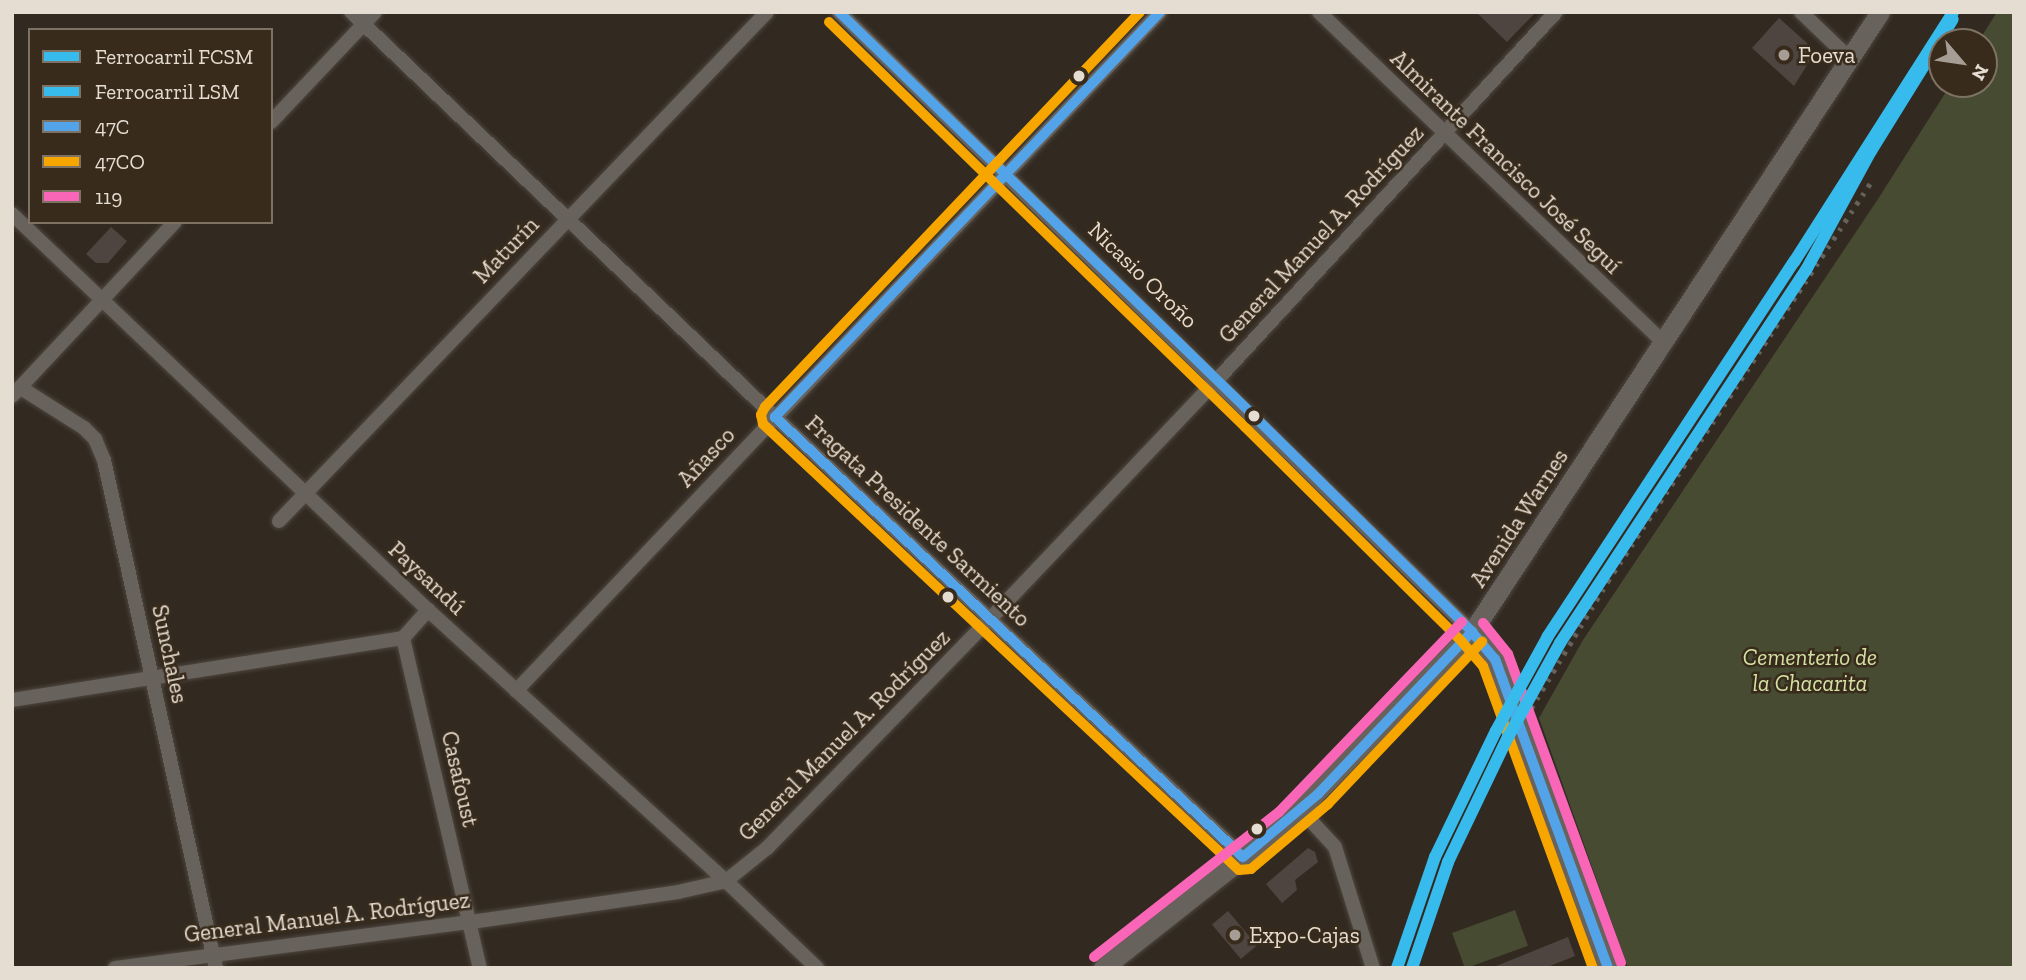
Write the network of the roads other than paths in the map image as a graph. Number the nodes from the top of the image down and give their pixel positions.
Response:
1 (351, 12) edge
2 (375, 12) edge
3 (767, 12) edge
4 (839, 12) edge
5 (1160, 12) edge
6 (1319, 12) edge
7 (1556, 12) edge
8 (1801, 12) edge
9 (1880, 12) edge
10 (364, 24) junction
11 (1850, 59) junction
12 (273, 120) edge
13 (1444, 135) junction
14 (1006, 174) junction
15 (12, 214) edge
16 (568, 218) junction
17 (173, 224) edge
18 (102, 299) junction
19 (1664, 343) junction
20 (1217, 380) junction
21 (17, 392) edge
22 (775, 417) junction
23 (305, 493) junction
24 (279, 521) dead end
25 (428, 610) junction
26 (989, 620) junction
27 (1472, 632) junction
28 (404, 638) junction
29 (153, 680) junction
30 (516, 691) junction
31 (12, 700) edge
32 (1301, 810) junction
33 (1243, 857) junction
34 (726, 881) junction
35 (471, 922) junction
36 (215, 961) edge
37 (115, 968) edge
38 (480, 968) edge
39 (817, 968) edge
40 (1103, 968) edge
41 (1373, 968) edge
42 (1608, 968) edge

1 - 10 street, Fragata Presidente Sarmiento
2 - 10 street
3 - 16 street, Maturín
4 - 14 street, Nicasio Oroño
5 - 14 street, Añasco
6 - 13 street, Almirante Francisco José Seguí
7 - 13 street, General Manuel A. Rodríguez
8 - 11 street
9 - 11 main road, Avenida Warnes
10 - 12 street
10 - 16 street, Fragata Presidente Sarmiento
11 - 19 main road, Avenida Warnes
13 - 19 street, Almirante Francisco José Seguí
13 - 20 street, General Manuel A. Rodríguez
14 - 20 street, Nicasio Oroño
14 - 22 street, Añasco
15 - 18 street, Paysandú
16 - 22 street, Fragata Presidente Sarmiento
16 - 23 street, Maturín
17 - 18 street
18 - 21 street
18 - 23 street, Paysandú
19 - 27 main road, Avenida Warnes
20 - 26 street, General Manuel A. Rodríguez
20 - 27 street, Nicasio Oroño
21 - 29 street, Sunchales
22 - 26 street, Fragata Presidente Sarmiento
22 - 30 street, Añasco
23 - 24 street, Maturín
23 - 25 street, Paysandú
25 - 28 street
25 - 30 street, Paysandú
26 - 33 street, Fragata Presidente Sarmiento
26 - 34 street, General Manuel A. Rodríguez
27 - 32 main road, Avenida Warnes
27 - 42 main road
28 - 29 street
28 - 35 street, Casafoust
29 - 31 street
29 - 36 street, Sunchales
30 - 34 street, Paysandú
32 - 33 main road, Avenida Warnes
32 - 41 street
33 - 40 main road, Avenida Warnes
34 - 35 street, General Manuel A. Rodríguez
34 - 39 street, Paysandú
35 - 36 street, General Manuel A. Rodríguez
35 - 38 street, Casafoust
36 - 37 street, General Manuel A. Rodríguez

